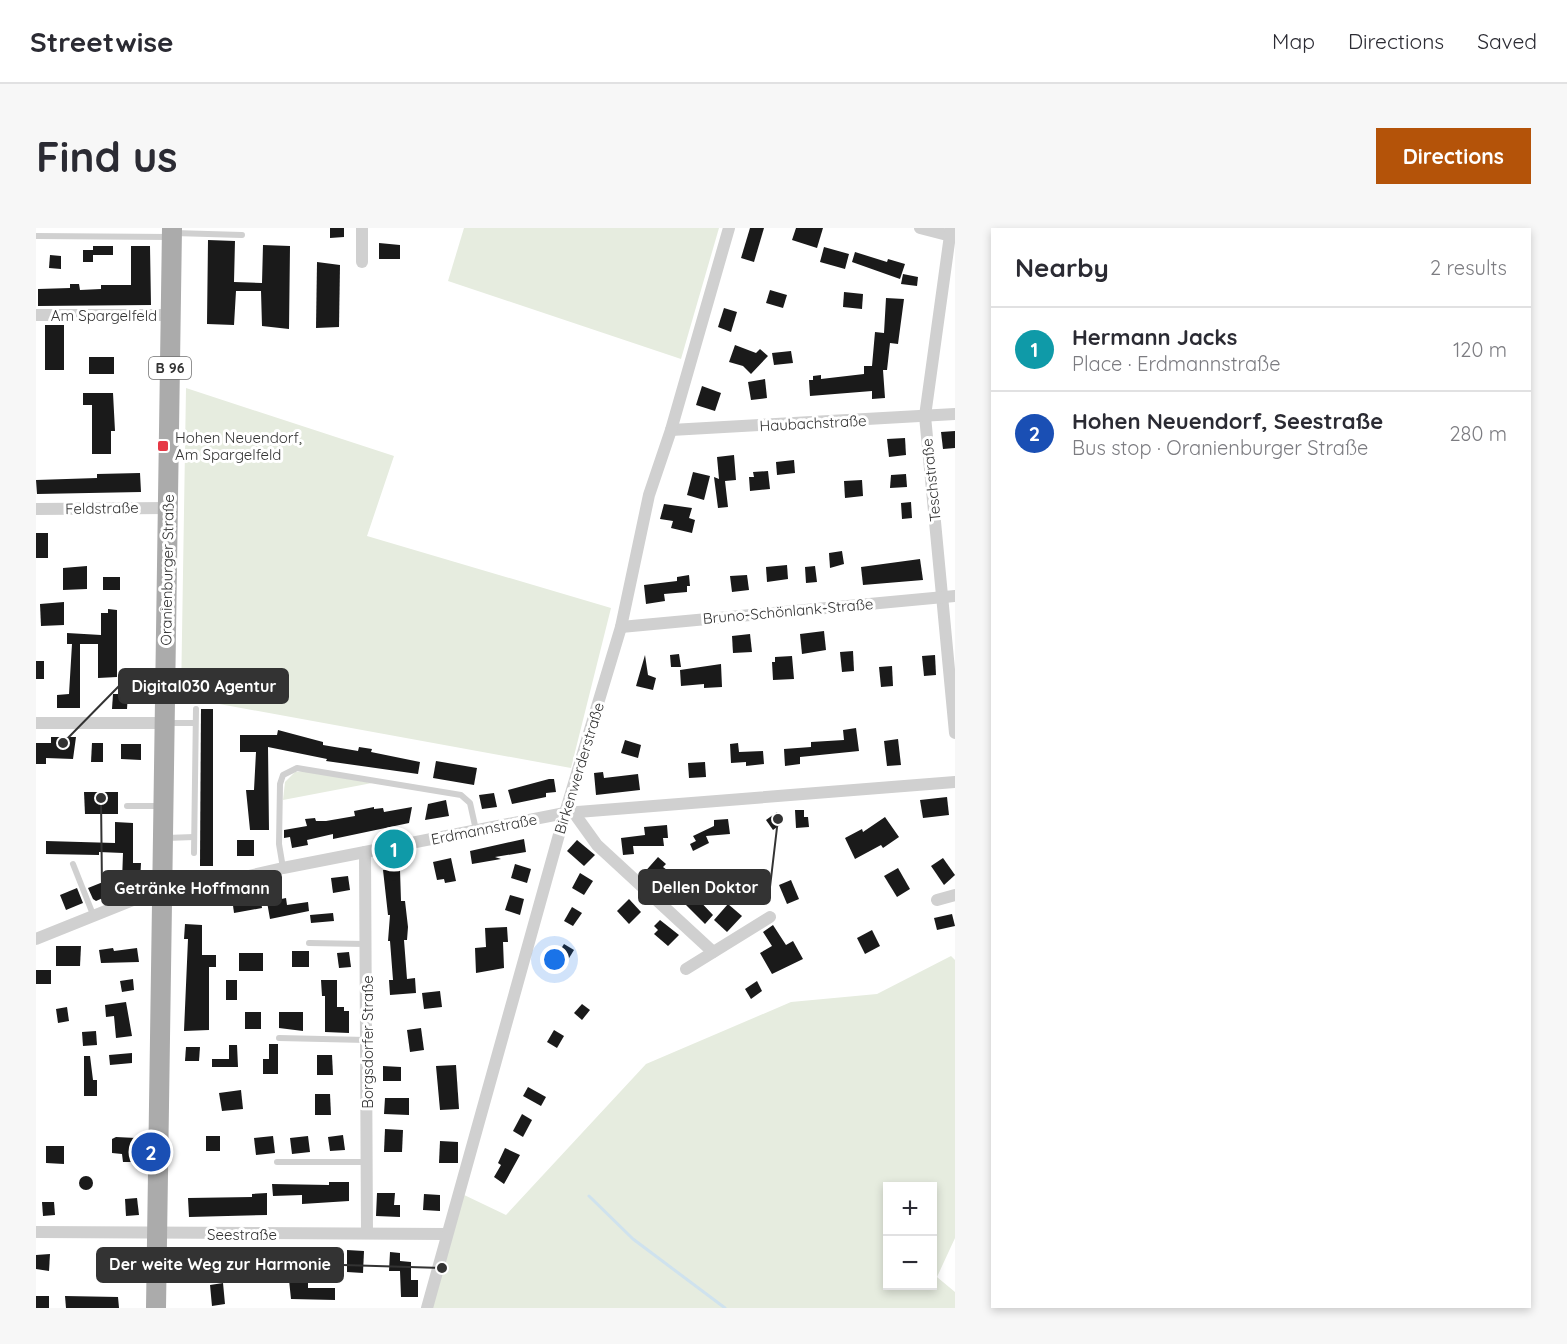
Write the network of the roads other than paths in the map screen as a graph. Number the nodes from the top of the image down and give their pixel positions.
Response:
1 (362, 228) edge
2 (729, 228) edge
3 (920, 228) edge
4 (172, 233) edge
5 (952, 234) edge
6 (242, 235) dead end
7 (36, 236) edge
8 (362, 262) dead end
9 (36, 315) edge
10 (171, 315) junction
11 (955, 414) edge
12 (925, 416) junction
13 (671, 430) junction
14 (168, 508) junction
15 (36, 509) edge
16 (949, 596) edge
17 (621, 627) junction
18 (196, 709) dead end
19 (36, 723) edge
20 (164, 723) junction
21 (195, 723) junction
22 (955, 733) edge
23 (955, 782) edge
24 (127, 806) dead end
25 (163, 806) junction
26 (569, 813) junction
27 (476, 830) junction
28 (194, 837) junction
29 (163, 838) junction
30 (365, 852) junction
31 (194, 853) dead end
32 (73, 864) dead end
33 (283, 868) junction
34 (162, 895) junction
35 (955, 895) edge
36 (937, 900) dead end
37 (94, 917) junction
38 (770, 917) dead end
39 (36, 939) edge
40 (309, 943) dead end
41 (366, 944) junction
42 (712, 952) junction
43 (686, 969) dead end
44 (279, 1038) dead end
45 (366, 1040) junction
46 (277, 1162) dead end
47 (368, 1162) junction
48 (36, 1232) edge
49 (157, 1233) junction
50 (367, 1233) junction
51 (447, 1233) junction
52 (156, 1308) edge
53 (427, 1308) edge

1 - 8 street
2 - 13 street, Birkenwerderstraße
3 - 5 street
4 - 6 lane
4 - 7 lane
4 - 10 main road, Oranienburger Straße / B 96
5 - 12 street, Teschstraße
9 - 10 street, Am Spargelfeld
10 - 14 main road, Oranienburger Straße / B 96
11 - 12 street, Haubachstraße
12 - 13 street, Haubachstraße
12 - 16 street, Teschstraße
13 - 17 street, Birkenwerderstraße
14 - 15 street, Feldstraße
14 - 20 main road, Oranienburger Straße / B 96
16 - 17 street, Bruno-Schönlank-Straße
16 - 22 street, Teschstraße
17 - 26 street, Birkenwerderstraße
18 - 21 lane
19 - 20 street
20 - 21 lane
20 - 25 main road, Oranienburger Straße / B 96
21 - 28 lane
23 - 26 street, Erdmannstraße
24 - 25 lane
25 - 29 main road, Oranienburger Straße / B 96
26 - 27 street, Erdmannstraße
26 - 42 street
26 - 51 street, Birkenwerderstraße
27 - 30 street, Erdmannstraße
27 - 33 lane
28 - 29 lane
28 - 31 lane
29 - 34 main road, Oranienburger Straße / B 96
30 - 33 street, Erdmannstraße
30 - 41 street, Borgsdorfer Straße
32 - 37 lane
33 - 34 street, Erdmannstraße
34 - 37 street, Erdmannstraße
34 - 49 main road, Oranienburger Straße / B 96
35 - 36 street
37 - 39 street, Erdmannstraße
38 - 42 street
40 - 41 lane
41 - 45 street, Borgsdorfer Straße
42 - 43 street
44 - 45 lane
45 - 47 street, Borgsdorfer Straße
46 - 47 lane
47 - 50 street, Borgsdorfer Straße
48 - 49 street, Seestraße
49 - 50 street, Seestraße
49 - 52 main road, Oranienburger Straße / B 96
50 - 51 street, Seestraße
51 - 53 street, Birkenwerderstraße

